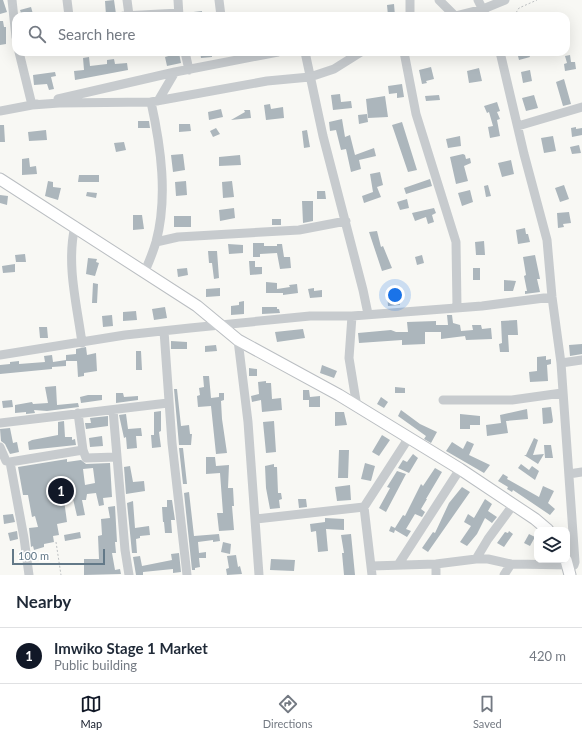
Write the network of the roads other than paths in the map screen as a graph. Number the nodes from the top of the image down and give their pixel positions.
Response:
1 (12, 0) edge
2 (67, 0) edge
3 (127, 0) edge
4 (178, 0) edge
5 (219, 0) edge
6 (410, 0) edge
7 (439, 0) edge
8 (478, 0) edge
9 (505, 0) edge
10 (13, 12) edge
11 (68, 12) edge
12 (126, 12) edge
13 (179, 12) edge
14 (220, 12) edge
15 (410, 12) edge
16 (451, 12) edge
17 (484, 12) edge
18 (487, 12) edge
19 (20, 56) edge
20 (186, 56) edge
21 (227, 56) edge
22 (258, 56) edge
23 (306, 56) edge
24 (355, 56) edge
25 (405, 56) edge
26 (501, 56) edge
27 (228, 62) junction
28 (189, 70) junction
29 (175, 72) junction
30 (310, 76) junction
31 (154, 101) junction
32 (32, 105) junction
33 (582, 107) edge
34 (0, 111) edge
35 (518, 126) junction
36 (0, 179) edge
37 (346, 221) junction
38 (75, 226) junction
39 (156, 242) junction
40 (145, 271) junction
41 (552, 297) junction
42 (457, 307) junction
43 (368, 314) junction
44 (352, 316) junction
45 (219, 326) junction
46 (164, 331) junction
47 (238, 340) junction
48 (82, 342) junction
49 (0, 355) edge
50 (582, 360) edge
51 (561, 363) junction
52 (562, 393) junction
53 (443, 400) dead end
54 (168, 403) junction
55 (358, 407) junction
56 (113, 410) junction
57 (78, 413) junction
58 (0, 422) edge
59 (408, 439) junction
60 (0, 447) edge
61 (83, 450) junction
62 (116, 457) junction
63 (10, 462) junction
64 (460, 469) junction
65 (582, 472) edge
66 (569, 474) junction
67 (513, 505) junction
68 (364, 507) junction
69 (256, 519) junction
70 (544, 527) edge
71 (476, 560) junction
72 (436, 564) junction
73 (511, 564) junction
74 (398, 565) junction
75 (572, 566) edge
76 (371, 571) edge
77 (29, 575) edge
78 (129, 575) edge
79 (187, 575) edge
80 (259, 575) edge
81 (436, 575) edge
82 (504, 575) edge

1 - 10 street
2 - 11 street
3 - 12 street
4 - 13 street
5 - 14 street
6 - 15 street
7 - 16 street
8 - 17 street
9 - 18 street
19 - 32 street
20 - 28 street
21 - 27 street
22 - 27 street
23 - 30 street
24 - 30 street
25 - 42 street
26 - 35 street
27 - 28 street
28 - 29 street
29 - 31 street
29 - 32 street
30 - 31 street
30 - 37 street
31 - 32 street
31 - 39 street
32 - 34 street
33 - 35 street
35 - 41 street
36 - 38 main road
37 - 39 street
37 - 43 street
38 - 40 main road
38 - 48 street
39 - 40 street
40 - 45 main road
41 - 42 street
41 - 51 street
42 - 43 street
43 - 44 street
44 - 45 street
44 - 55 street
45 - 46 street
45 - 47 main road
46 - 48 street
46 - 54 street
47 - 55 main road
47 - 69 street
48 - 49 street
50 - 51 street
51 - 52 street
52 - 53 street
52 - 66 street
54 - 56 street
54 - 79 street
55 - 59 main road
56 - 57 street
56 - 62 street
57 - 58 street
57 - 61 street
59 - 64 main road
59 - 68 street
60 - 63 street
61 - 62 street
61 - 63 street
62 - 78 street
63 - 77 street
64 - 67 main road
64 - 74 street
65 - 66 street
66 - 75 street
67 - 70 main road
67 - 71 street
68 - 69 street
68 - 76 street
69 - 80 street
71 - 72 street
71 - 73 street
72 - 74 street
72 - 81 street
73 - 75 street
73 - 82 street
74 - 76 street

